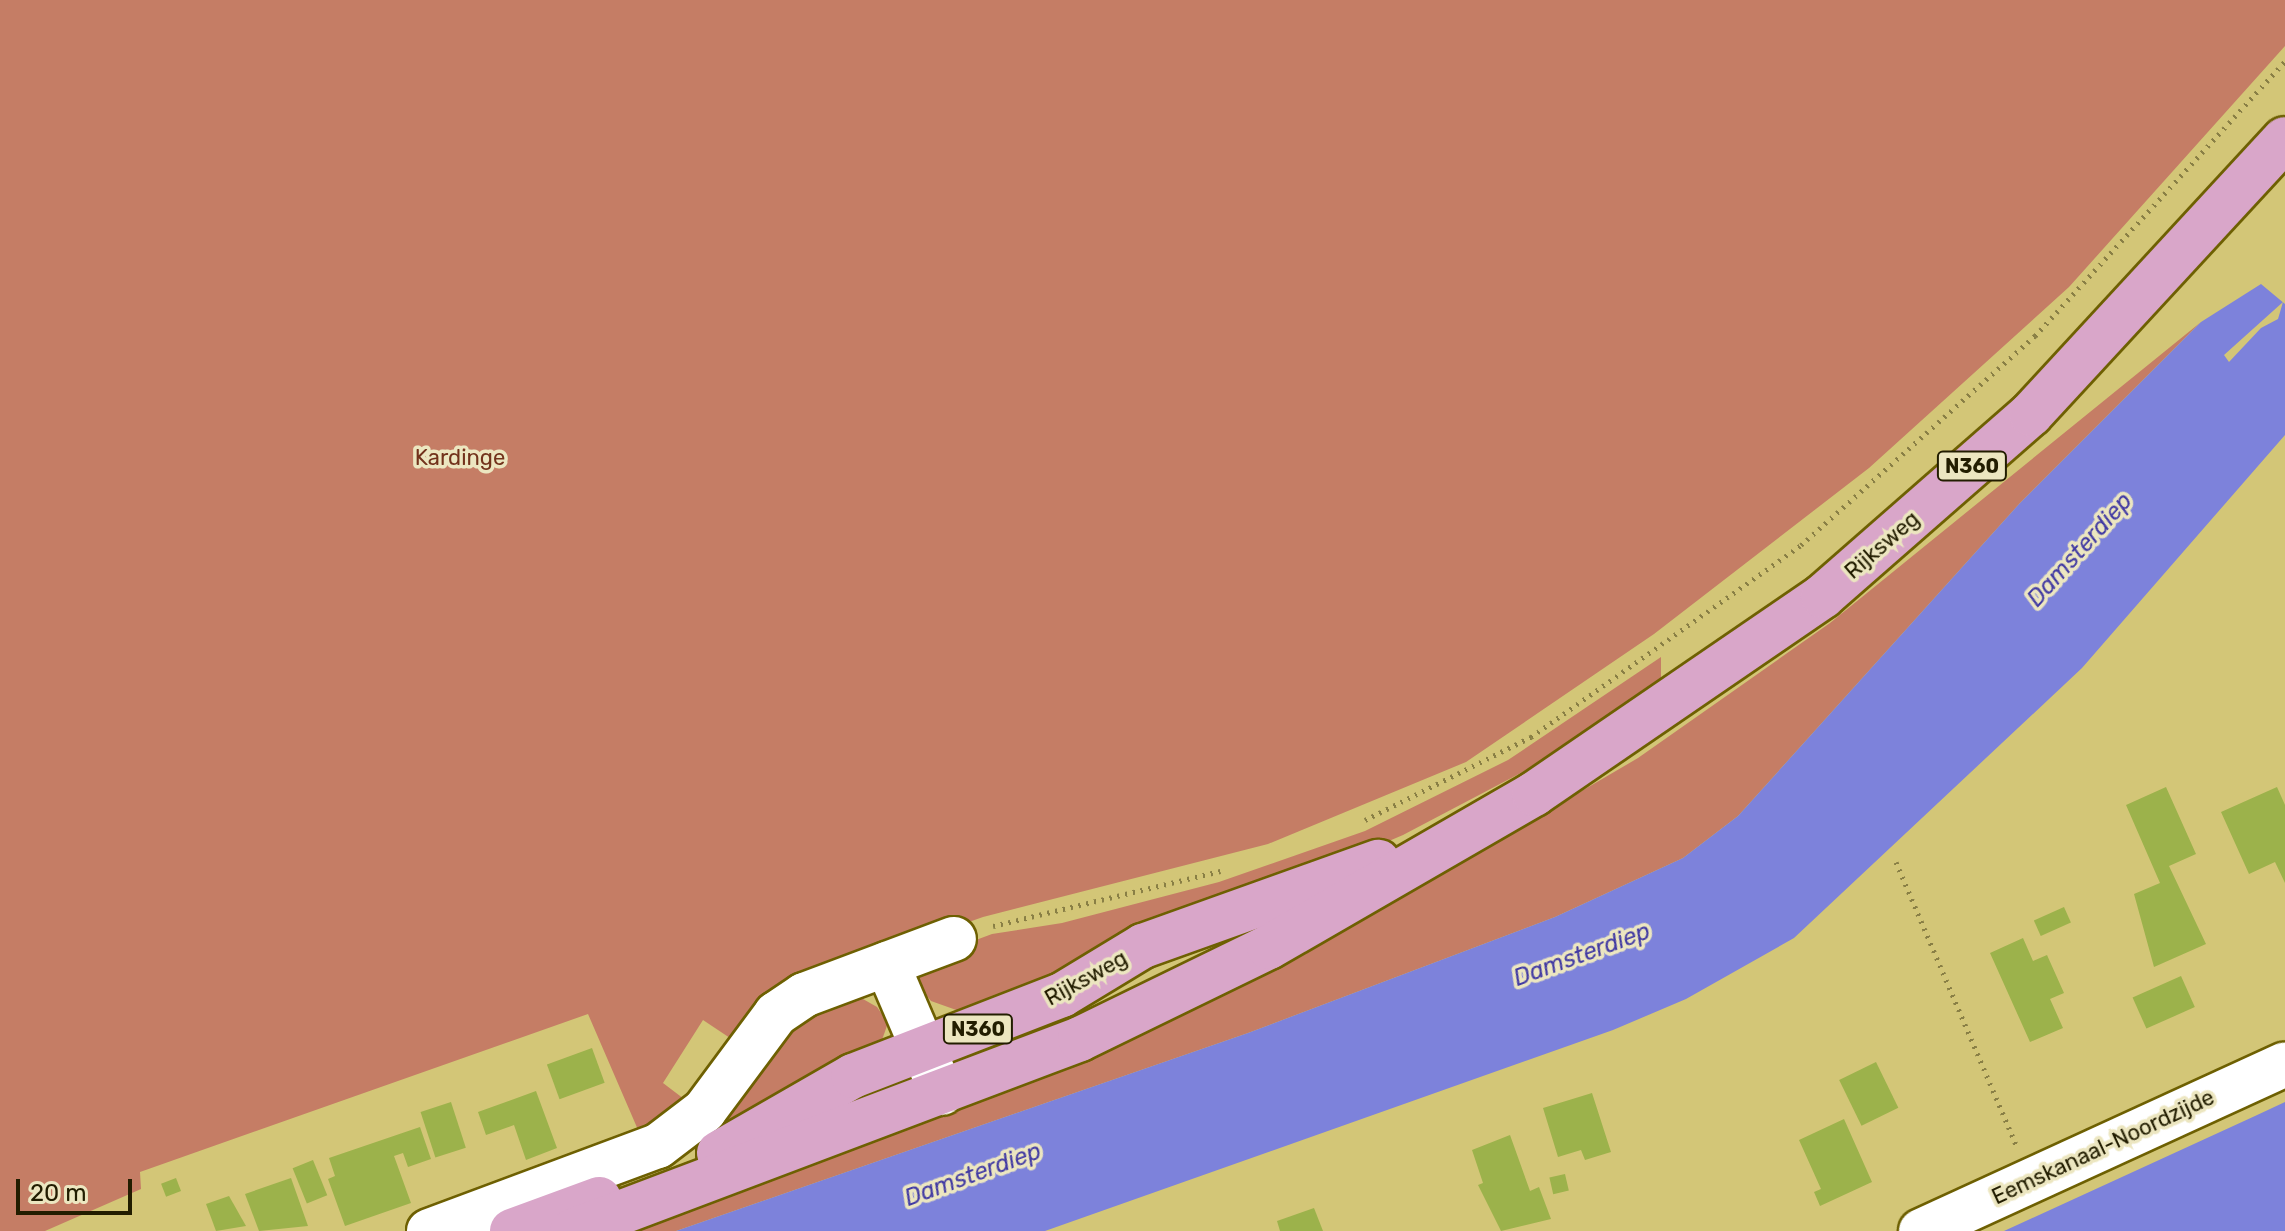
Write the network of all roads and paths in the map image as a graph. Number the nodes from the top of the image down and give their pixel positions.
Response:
1 (2285, 61) edge
2 (2285, 139) edge
3 (1352, 825) dead end
4 (1449, 839) junction
5 (1896, 862) dead end
6 (1228, 869) dead end
7 (954, 939) joint
8 (887, 964) junction
9 (926, 1051) junction
10 (2285, 1064) edge
11 (942, 1093) junction
12 (2022, 1161) dead end
13 (429, 1231) edge
14 (512, 1231) edge
15 (572, 1231) edge
16 (1921, 1231) edge

1 - 3 path
2 - 4 main road, Rijksweg / N360
4 - 9 main road, Rijksweg / N360
4 - 11 main road, Rijksweg / N360
5 - 12 path
6 - 7 path
7 - 8 street
8 - 9 street
8 - 13 street
9 - 11 street
9 - 14 main road, Rijksweg / N360
10 - 16 street, Eemskanaal-Noordzijde
11 - 15 main road, Rijksweg / N360

